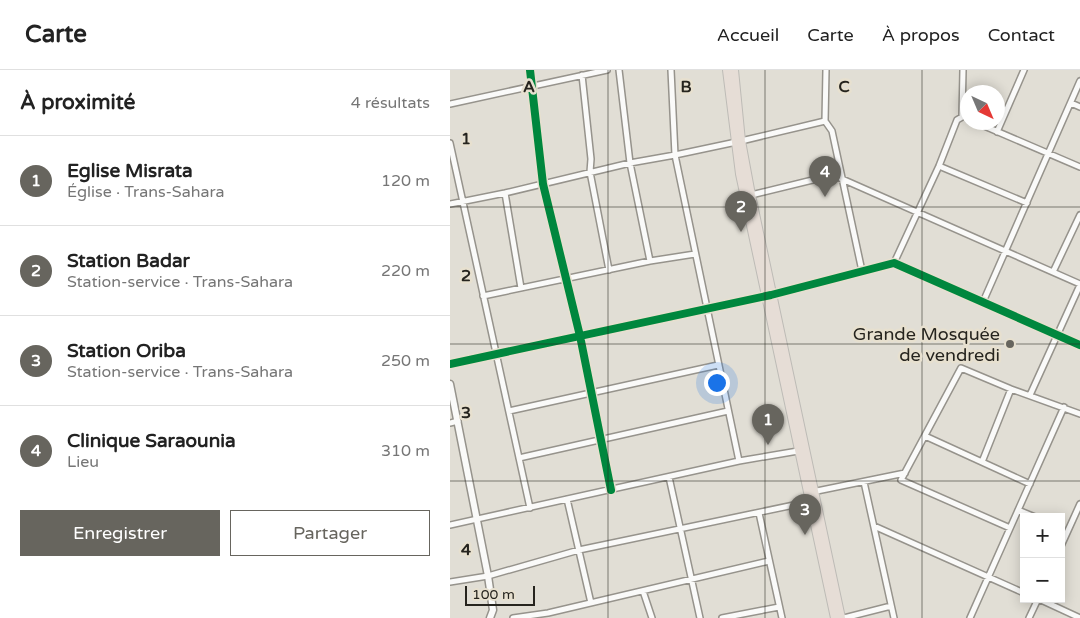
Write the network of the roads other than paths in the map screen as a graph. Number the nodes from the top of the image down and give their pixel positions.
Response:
1 (530, 70) edge
2 (607, 70) edge
3 (619, 70) edge
4 (671, 70) edge
5 (727, 70) edge
6 (734, 70) edge
7 (826, 70) edge
8 (963, 70) edge
9 (1024, 70) edge
10 (582, 75) junction
11 (1080, 81) edge
12 (964, 85) edge
13 (532, 86) junction
14 (1070, 103) junction
15 (450, 104) edge
16 (1080, 107) edge
17 (960, 119) edge
18 (825, 121) junction
19 (992, 130) edge
20 (997, 132) junction
21 (738, 141) junction
22 (450, 143) edge
23 (1048, 154) junction
24 (675, 155) junction
25 (630, 163) junction
26 (939, 166) junction
27 (1080, 167) edge
28 (590, 172) junction
29 (842, 180) junction
30 (543, 184) junction
31 (505, 193) junction
32 (750, 195) junction
33 (463, 201) junction
34 (1026, 203) junction
35 (450, 204) edge
36 (751, 210) junction
37 (918, 212) junction
38 (1080, 215) edge
39 (1005, 251) junction
40 (694, 254) junction
41 (650, 261) junction
42 (894, 263) junction
43 (609, 270) junction
44 (862, 271) junction
45 (1053, 272) junction
46 (566, 279) junction
47 (1080, 284) edge
48 (521, 288) junction
49 (483, 296) junction
50 (768, 296) junction
51 (983, 302) junction
52 (706, 309) junction
53 (1058, 335) junction
54 (580, 336) junction
55 (1080, 345) edge
56 (496, 354) junction
57 (450, 364) edge
58 (718, 365) junction
59 (450, 384) edge
60 (1011, 389) junction
61 (591, 393) junction
62 (1030, 395) junction
63 (1064, 407) junction
64 (509, 411) junction
65 (728, 411) junction
66 (1080, 414) edge
67 (458, 421) junction
68 (450, 423) edge
69 (796, 425) junction
70 (925, 436) junction
71 (601, 440) junction
72 (798, 451) junction
73 (519, 458) junction
74 (739, 461) junction
75 (982, 462) junction
76 (905, 473) junction
77 (669, 477) junction
78 (864, 482) junction
79 (1030, 484) junction
80 (611, 490) junction
81 (811, 492) junction
82 (568, 499) junction
83 (813, 501) junction
84 (1080, 504) edge
85 (530, 508) junction
86 (1018, 510) junction
87 (759, 513) junction
88 (1025, 513) edge
89 (478, 519) junction
90 (450, 525) edge
91 (874, 526) junction
92 (1010, 528) junction
93 (680, 529) junction
94 (1065, 530) edge
95 (1068, 531) junction
96 (1065, 537) edge
97 (579, 550) junction
98 (769, 561) junction
99 (488, 576) junction
100 (988, 577) junction
101 (692, 579) junction
102 (450, 582) edge
103 (643, 591) junction
104 (1020, 591) edge
105 (591, 603) junction
106 (1036, 603) edge
107 (1047, 603) edge
108 (891, 606) junction
109 (779, 607) junction
110 (836, 613) edge
111 (547, 616) edge
112 (490, 618) edge
113 (513, 618) edge
114 (652, 618) edge
115 (700, 618) edge
116 (722, 618) edge
117 (782, 618) edge
118 (843, 618) edge
119 (894, 618) edge
120 (970, 618) edge
121 (1029, 618) edge
122 (1080, 618) edge

1 - 13 street
2 - 10 street
3 - 25 street
4 - 24 street
5 - 21 main road
6 - 21 main road
7 - 18 street
8 - 12 street
9 - 20 street
10 - 13 street
10 - 28 street
11 - 14 street
13 - 15 street
13 - 30 street
14 - 16 street
14 - 23 street
17 - 26 street
18 - 21 street
18 - 29 street
19 - 20 street
20 - 23 street
21 - 24 street
21 - 32 main road
21 - 36 main road
22 - 33 street
23 - 27 street
23 - 34 street
24 - 25 street
24 - 40 street
25 - 28 street
25 - 41 street
26 - 34 street
26 - 37 street
28 - 30 street
28 - 43 street
29 - 32 street
29 - 37 street
29 - 44 street
30 - 31 street
30 - 46 street
31 - 33 street
31 - 48 street
32 - 36 main road
33 - 35 street
33 - 49 street
34 - 39 street
36 - 50 main road
37 - 39 street
37 - 42 street
38 - 45 street
39 - 45 street
39 - 51 street
40 - 41 street
40 - 52 street
41 - 43 street
42 - 44 street
42 - 51 street
43 - 46 street
44 - 50 street
45 - 47 street
46 - 48 street
46 - 54 street
47 - 53 street
48 - 49 street
49 - 56 street
50 - 52 street
50 - 69 main road
51 - 53 street
52 - 54 street
52 - 58 street
53 - 55 street
53 - 62 street
54 - 56 street
54 - 61 street
56 - 57 street
56 - 64 street
58 - 61 street
58 - 65 street
59 - 67 street
60 - 62 street
60 - 70 street
60 - 75 street
61 - 64 street
61 - 71 street
62 - 63 street
63 - 66 street
63 - 79 street
64 - 73 street
65 - 71 street
65 - 74 street
67 - 68 street
67 - 89 street
69 - 72 main road
69 - 81 main road
70 - 75 street
70 - 76 street
71 - 73 street
71 - 80 street
72 - 74 street
72 - 81 main road
73 - 85 street
74 - 77 street
75 - 79 street
76 - 78 street
76 - 92 street
77 - 80 street
77 - 93 street
78 - 81 street
78 - 91 street
79 - 86 street
80 - 82 street
81 - 83 main road
82 - 85 street
82 - 97 street
83 - 87 street
83 - 110 main road
84 - 95 street
85 - 89 street
86 - 88 street
86 - 92 street
87 - 93 street
87 - 98 street
89 - 90 street
89 - 99 street
91 - 100 street
91 - 108 street
92 - 100 street
93 - 97 street
93 - 101 street
94 - 95 street
95 - 96 street
97 - 99 street
97 - 105 street
98 - 101 street
98 - 109 street
99 - 102 street
99 - 112 street
100 - 104 street
100 - 120 street
101 - 103 street
101 - 115 street
103 - 105 street
103 - 114 street
105 - 111 street
106 - 121 street
107 - 122 street
108 - 118 street
108 - 119 street
109 - 116 street
109 - 117 street
110 - 118 main road
111 - 113 street

